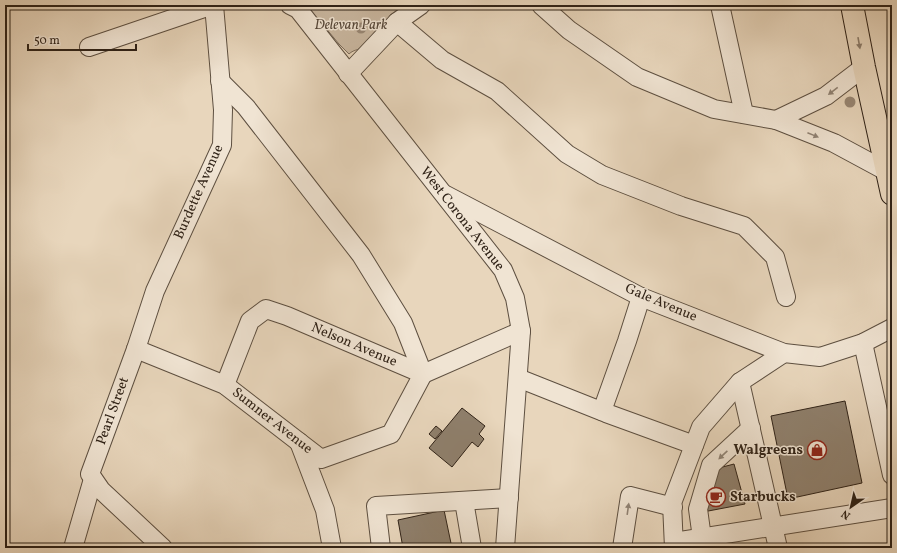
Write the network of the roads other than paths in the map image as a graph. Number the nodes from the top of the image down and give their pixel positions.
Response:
1 (213, 5) edge
2 (290, 5) edge
3 (421, 5) edge
4 (541, 5) edge
5 (720, 5) edge
6 (852, 5) edge
7 (397, 22) junction
8 (90, 47) dead end
9 (864, 67) junction
10 (348, 74) junction
11 (220, 80) junction
12 (744, 114) junction
13 (776, 120) junction
14 (886, 171) junction
15 (441, 192) junction
16 (892, 194) edge
17 (641, 297) junction
18 (786, 297) dead end
19 (892, 328) edge
20 (521, 331) junction
21 (863, 343) junction
22 (136, 349) junction
23 (784, 353) junction
24 (423, 374) junction
25 (518, 378) junction
26 (740, 382) junction
27 (225, 385) junction
28 (602, 411) junction
29 (751, 428) junction
30 (298, 442) junction
31 (694, 445) junction
32 (892, 475) edge
33 (91, 477) junction
34 (509, 498) junction
35 (464, 501) junction
36 (673, 507) junction
37 (892, 508) edge
38 (774, 527) junction
39 (702, 538) junction
40 (674, 545) edge
41 (73, 548) edge
42 (163, 548) edge
43 (332, 548) edge
44 (381, 548) edge
45 (472, 548) edge
46 (505, 548) edge
47 (622, 548) edge
48 (778, 548) edge

1 - 8 street
1 - 11 street, Burdette Avenue
2 - 10 street, West Corona Avenue
3 - 7 street
4 - 12 street
5 - 12 street
6 -> 9 main road
7 - 10 street
7 - 18 street
9 -> 13 street
9 - 14 main road
10 - 15 street, West Corona Avenue
11 - 22 street, Burdette Avenue
11 - 24 street
12 - 13 street
13 -> 14 street
14 - 16 main road
15 - 17 street, Gale Avenue
15 - 20 street, West Corona Avenue
17 - 23 street, Gale Avenue
17 - 28 street
19 - 21 street, Gale Avenue
20 - 24 street
20 - 25 street, West Corona Avenue
21 - 23 street, Gale Avenue
21 - 32 street
22 - 27 street, Sumner Avenue
22 - 33 street, Pearl Street
23 - 26 street
24 - 27 street, Nelson Avenue
24 - 30 street, Sumner Avenue
25 - 28 street
25 - 34 street, West Corona Avenue
26 - 29 street
26 - 31 street
27 - 30 street, Sumner Avenue
28 - 31 street
29 - 38 street
29 -> 39 street
30 - 43 street
31 - 36 street
33 - 41 street, Pearl Street
33 - 42 street
34 - 35 street
34 - 46 street, West Corona Avenue
35 - 44 street
35 - 45 street
36 - 40 street
47 -> 36 street
37 - 38 street
38 - 39 street
38 - 48 street
39 - 40 street

